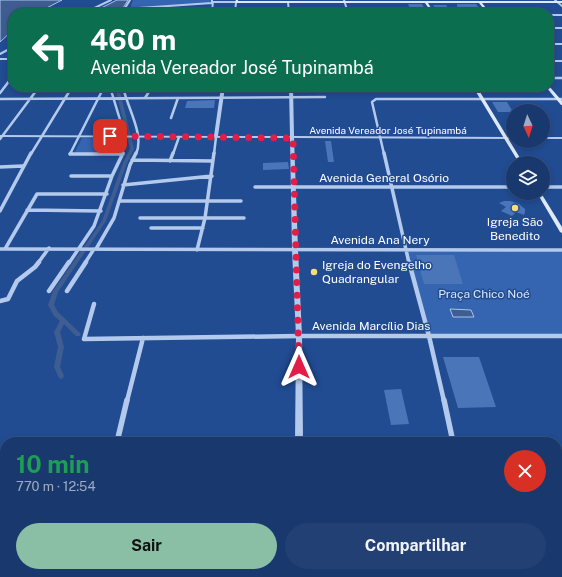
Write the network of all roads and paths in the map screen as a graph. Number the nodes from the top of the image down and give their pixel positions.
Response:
1 (111, 0) edge
2 (212, 1) edge
3 (237, 1) edge
4 (288, 1) edge
5 (344, 1) edge
6 (426, 1) edge
7 (479, 1) edge
8 (556, 1) edge
9 (562, 2) edge
10 (562, 6) edge
11 (95, 8) edge
12 (135, 8) edge
13 (8, 82) edge
14 (0, 92) edge
15 (35, 92) edge
16 (69, 92) edge
17 (102, 92) edge
18 (113, 92) edge
19 (123, 92) edge
20 (149, 92) edge
21 (222, 92) edge
22 (291, 92) edge
23 (478, 92) edge
24 (325, 97) dead end
25 (0, 98) edge
26 (30, 98) junction
27 (65, 98) junction
28 (99, 98) junction
29 (116, 98) junction
30 (124, 98) junction
31 (145, 98) junction
32 (178, 98) junction
33 (220, 98) junction
34 (292, 98) junction
35 (482, 98) junction
36 (560, 99) edge
37 (562, 104) edge
38 (171, 118) dead end
39 (42, 136) junction
40 (79, 136) junction
41 (126, 136) junction
42 (137, 136) junction
43 (179, 136) junction
44 (1, 137) edge
45 (216, 137) junction
46 (293, 138) junction
47 (380, 138) junction
48 (505, 138) junction
49 (550, 138) edge
50 (562, 138) edge
51 (123, 154) junction
52 (517, 156) edge
53 (132, 160) junction
54 (170, 161) junction
55 (213, 161) junction
56 (24, 166) junction
57 (0, 167) edge
58 (71, 176) dead end
59 (112, 176) junction
60 (212, 176) junction
61 (123, 185) junction
62 (255, 187) dead end
63 (294, 187) junction
64 (392, 187) junction
65 (506, 187) edge
66 (550, 187) edge
67 (562, 187) edge
68 (107, 194) junction
69 (6, 200) junction
70 (543, 200) edge
71 (0, 201) edge
72 (119, 201) junction
73 (208, 201) junction
74 (241, 201) dead end
75 (27, 210) junction
76 (0, 211) edge
77 (101, 211) junction
78 (140, 218) dead end
79 (206, 218) junction
80 (244, 218) dead end
81 (151, 228) dead end
82 (203, 228) junction
83 (562, 231) edge
84 (49, 248) junction
85 (80, 248) junction
86 (0, 249) edge
87 (5, 249) junction
88 (94, 249) junction
89 (197, 250) junction
90 (295, 250) junction
91 (406, 250) junction
92 (562, 250) edge
93 (49, 291) dead end
94 (67, 291) dead end
95 (0, 301) edge
96 (94, 304) dead end
97 (299, 336) junction
98 (429, 336) junction
99 (562, 336) edge
100 (143, 338) junction
101 (118, 437) edge
102 (299, 437) edge
103 (451, 437) edge

1 - 11 street
2 - 3 street
2 - 12 street
3 - 4 main road
4 - 5 main road
5 - 6 main road
6 - 7 main road
7 - 8 main road
8 - 9 main road
8 - 10 street
13 - 14 street
15 - 26 street
16 - 27 street
17 - 28 street
18 - 29 street
19 - 30 street
20 - 31 street
21 - 33 street
22 - 34 street
23 - 35 main road
24 - 34 street
25 - 26 street
26 - 27 street
26 - 44 street
27 - 28 street
27 - 39 street
28 - 29 street
28 - 40 street
29 - 30 street
29 - 41 street
30 - 31 street
30 - 42 street
31 - 32 street
32 - 33 street
32 - 38 street
33 - 34 street
33 - 45 street
34 - 46 street
35 - 36 street
35 - 47 street
35 - 48 main road
36 - 37 main road
39 - 40 street, Avenida Vereador José Tupinambá
39 - 44 street, Avenida Vereador José Tupinambá
39 - 56 street
40 - 41 street, Avenida Vereador José Tupinambá
40 - 51 street
41 - 42 street, Avenida Vereador José Tupinambá
41 - 51 street
42 - 43 street, Avenida Vereador José Tupinambá
42 - 53 street
43 - 45 street, Avenida Vereador José Tupinambá
43 - 54 street
45 - 46 street, Avenida Vereador José Tupinambá
45 - 55 street
46 - 47 street, Avenida Vereador José Tupinambá
46 - 63 street
47 - 48 street, Avenida Vereador José Tupinambá
47 - 64 street
48 - 52 main road
49 - 50 street
51 - 59 street
53 - 54 street
53 - 61 street
54 - 55 street
55 - 60 street
56 - 57 street
56 - 69 street
58 - 59 street
59 - 68 street
60 - 61 street
60 - 73 street
61 - 72 street
62 - 63 street, Avenida General Osório
63 - 64 street, Avenida General Osório
63 - 90 street
64 - 65 street, Avenida General Osório
64 - 91 street
66 - 67 street
68 - 75 street
68 - 77 street
69 - 71 street
69 - 76 street
70 - 83 main road
72 - 73 street
72 - 88 street
73 - 74 street
73 - 79 street
75 - 77 street
75 - 87 street
77 - 85 street
78 - 79 street
79 - 80 street
79 - 82 street
81 - 82 street
82 - 89 street
84 - 85 street, Avenida Ana Nery
84 - 87 street, Avenida Ana Nery
84 - 95 street
85 - 88 street, Avenida Ana Nery
85 - 93 street
86 - 87 street, Avenida Ana Nery
88 - 89 street, Avenida Ana Nery
88 - 94 street
89 - 90 street, Avenida Ana Nery
90 - 91 street, Avenida Ana Nery
90 - 97 street
91 - 92 street, Avenida Ana Nery
91 - 98 street
96 - 100 street, Avenida Marcílio Dias
97 - 98 street, Avenida Marcílio Dias
97 - 100 street, Avenida Marcílio Dias
97 - 102 street
98 - 99 street, Avenida Marcílio Dias
98 - 103 street
100 - 101 street

